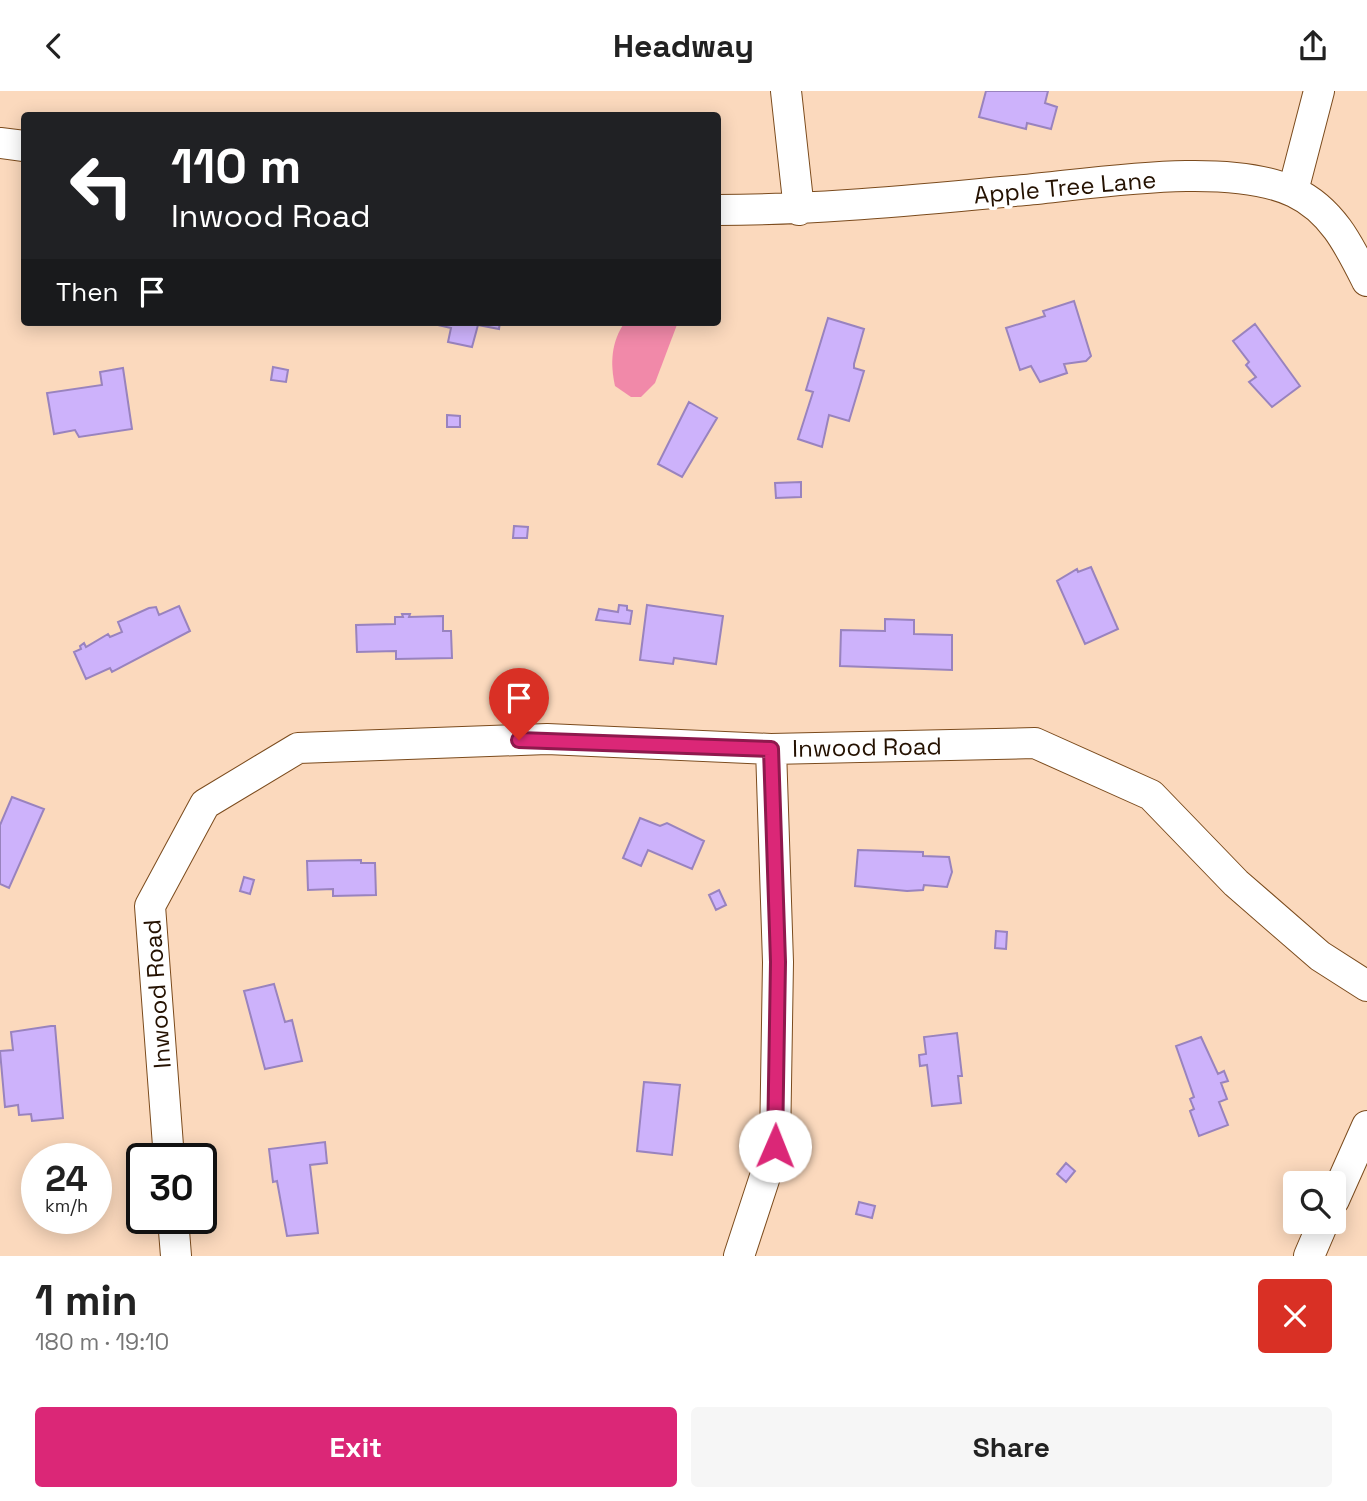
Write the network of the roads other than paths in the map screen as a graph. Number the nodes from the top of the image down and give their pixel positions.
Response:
1 (786, 91) edge
2 (1319, 91) edge
3 (0, 143) edge
4 (21, 146) edge
5 (1293, 191) junction
6 (721, 210) edge
7 (799, 210) junction
8 (1367, 281) edge
9 (771, 749) junction
10 (1367, 986) edge
11 (1367, 1126) edge
12 (168, 1143) edge
13 (1346, 1173) edge
14 (174, 1234) edge
15 (1318, 1234) edge
16 (176, 1256) edge
17 (739, 1256) edge
18 (1308, 1256) edge

1 - 7 street
2 - 5 street
3 - 4 street
5 - 7 street, Apple Tree Lane
5 - 8 street, Apple Tree Lane
6 - 7 street, Apple Tree Lane
9 - 10 street, Inwood Road
9 - 12 street, Inwood Road
9 - 17 street
11 - 13 street
14 - 16 street
15 - 18 street

